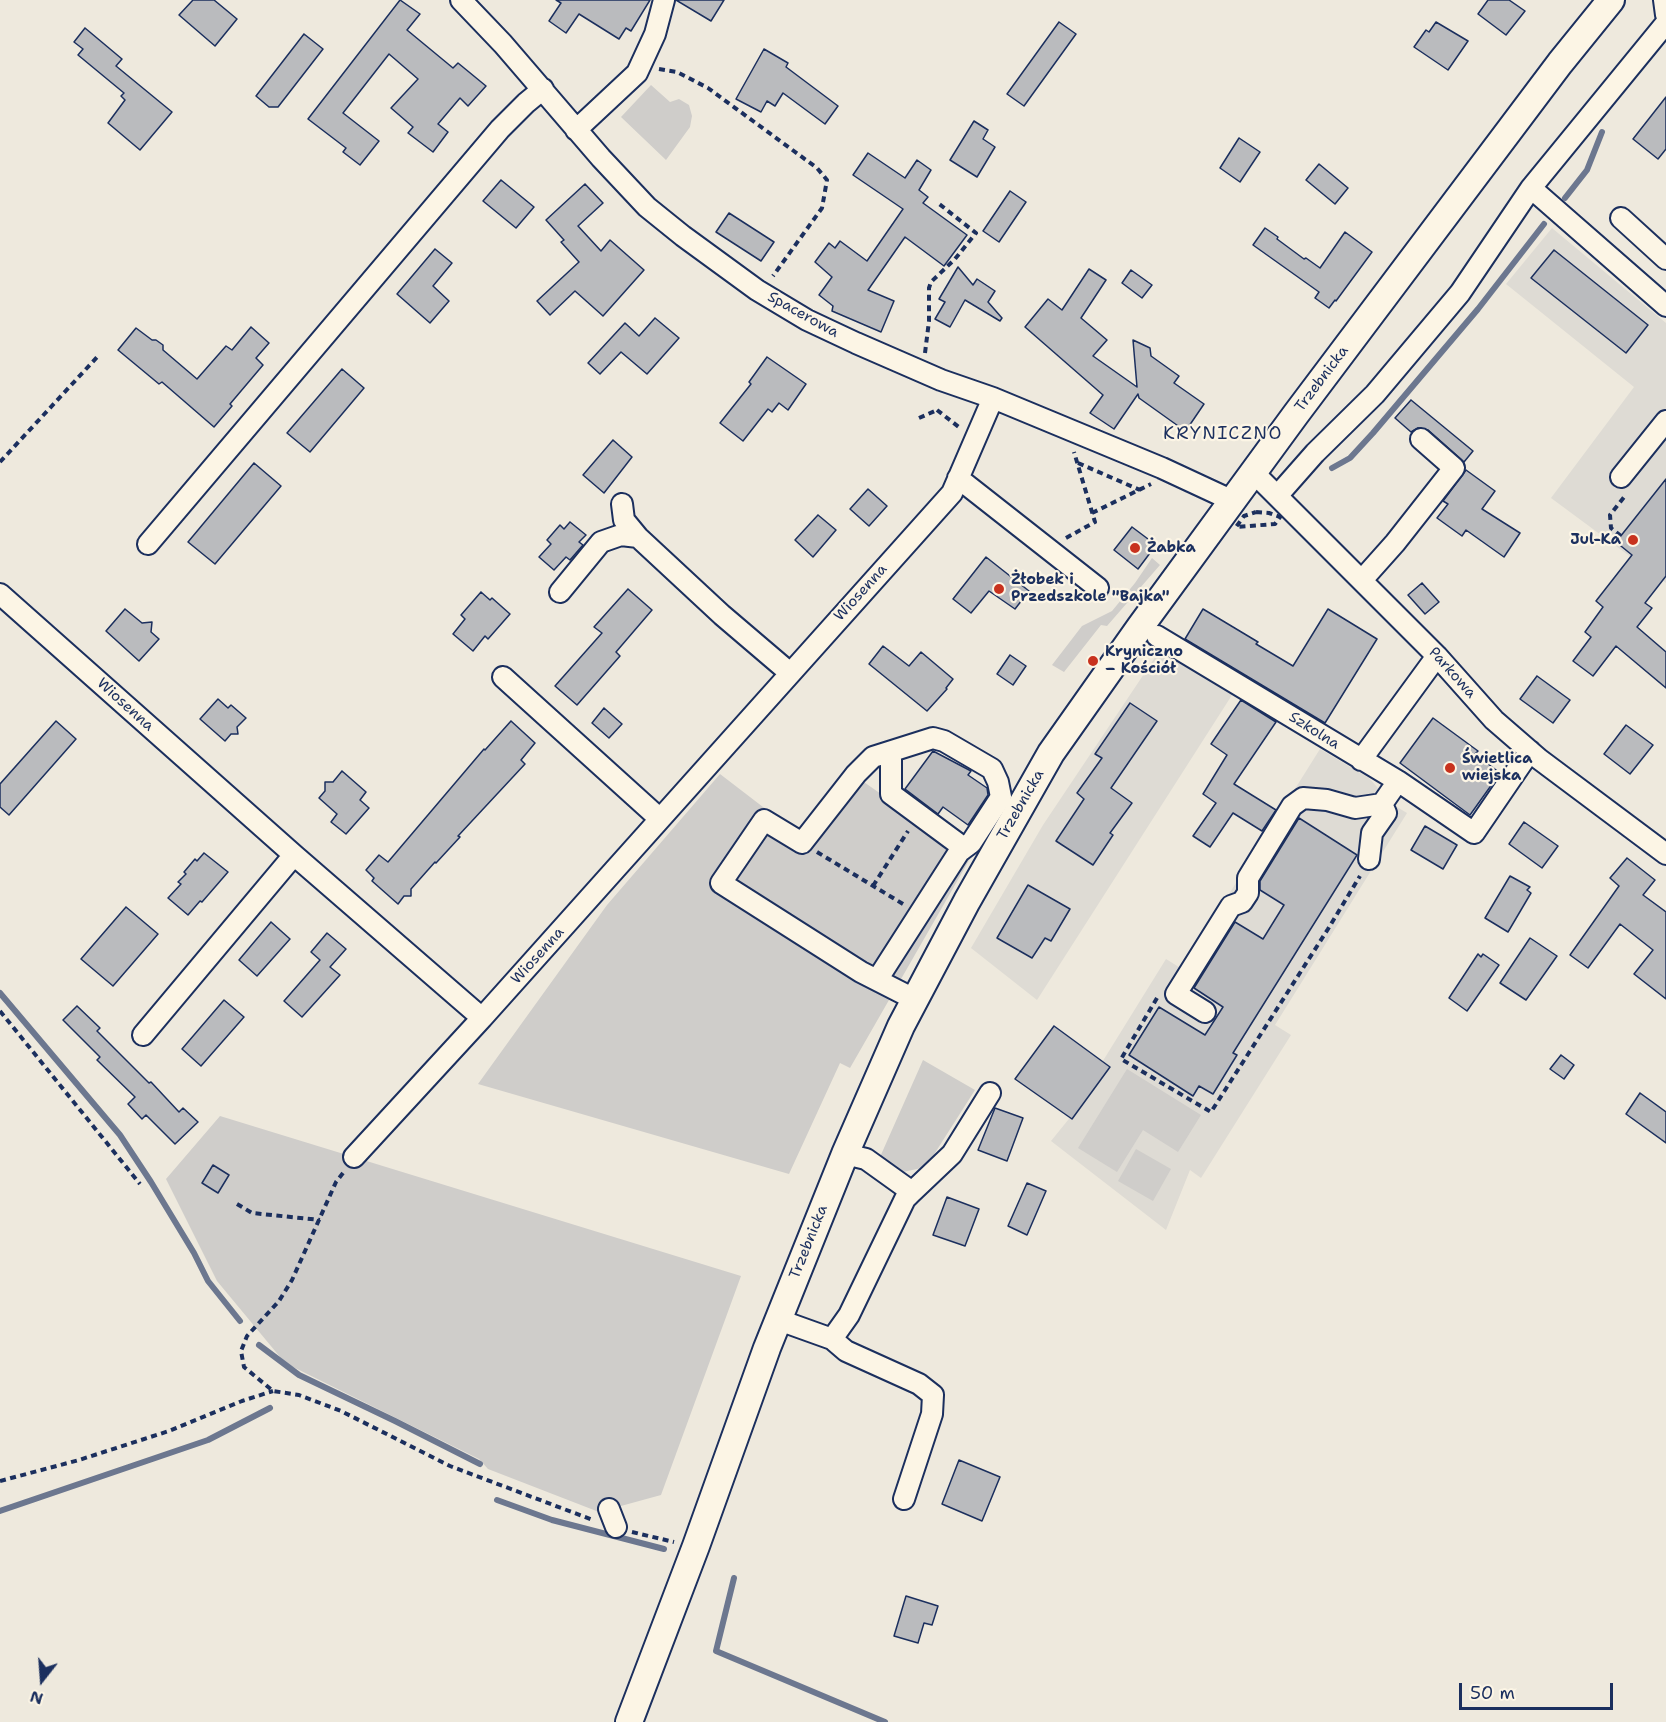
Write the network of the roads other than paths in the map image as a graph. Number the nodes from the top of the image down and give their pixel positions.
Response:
1 (461, 0) edge
2 (664, 0) edge
3 (1611, 0) edge
4 (1664, 0) edge
5 (1666, 15) edge
6 (1666, 22) edge
7 (543, 89) junction
8 (576, 130) junction
9 (1532, 188) junction
10 (1621, 218) dead end
11 (1666, 259) edge
12 (1666, 305) edge
13 (993, 398) junction
14 (1666, 421) edge
15 (1421, 439) dead end
16 (1254, 473) junction
17 (958, 478) junction
18 (1625, 484) road end
19 (1278, 495) junction
20 (1233, 501) junction
21 (622, 504) dead end
22 (638, 537) junction
23 (148, 544) dead end
24 (1362, 580) junction
25 (1098, 588) dead end
26 (560, 592) dead end
27 (0, 594) edge
28 (1157, 636) dead end
29 (1437, 656) junction
30 (790, 673) junction
31 (503, 677) dead end
32 (1530, 751) junction
33 (891, 753) junction
34 (1362, 760) junction
35 (1398, 781) junction
36 (1382, 804) junction
37 (660, 819) junction
38 (964, 848) junction
39 (1666, 854) edge
40 (294, 855) junction
41 (1369, 859) road end
42 (877, 980) junction
43 (914, 999) junction
44 (1205, 1012) dead end
45 (482, 1018) junction
46 (143, 1035) dead end
47 (990, 1093) dead end
48 (845, 1154) junction
49 (354, 1157) road end
50 (912, 1192) junction
51 (778, 1320) junction
52 (832, 1339) junction
53 (904, 1499) dead end
54 (629, 1722) edge

1 - 7 street, Spacerowa
2 - 8 street
3 - 16 main road, Trzebnicka
4 - 5 street
6 - 9 street
7 - 8 street, Spacerowa
7 - 23 street
8 - 13 street, Spacerowa
9 - 12 street
9 - 19 street
10 - 11 street
13 - 17 street, Wiosenna
13 - 20 street, Spacerowa
14 - 18 street
15 - 24 street
16 - 19 street, Parkowa
16 - 20 main road, Trzebnicka
17 - 25 street
17 - 30 street, Wiosenna
19 - 24 street, Parkowa
20 - 43 main road, Trzebnicka
21 - 22 street
22 - 26 street
22 - 30 street
24 - 29 street, Parkowa
27 - 40 street, Wiosenna
28 - 34 street, Szkolna
29 - 32 street, Parkowa
29 - 34 street
30 - 37 street, Wiosenna
31 - 37 street
32 - 35 street, Szkolna
32 - 39 street, Parkowa
33 - 38 street
33 - 38 street
33 - 42 street
34 - 35 street, Szkolna
35 - 36 street
36 - 41 street
36 - 44 street
37 - 45 street, Wiosenna
38 - 42 street
40 - 45 street, Wiosenna
40 - 46 street
42 - 43 street
43 - 48 main road, Trzebnicka
45 - 49 street
47 - 50 street
48 - 50 street
48 - 51 main road, Trzebnicka
50 - 52 street
51 - 52 street
51 - 54 main road, Trzebnicka
52 - 53 street

